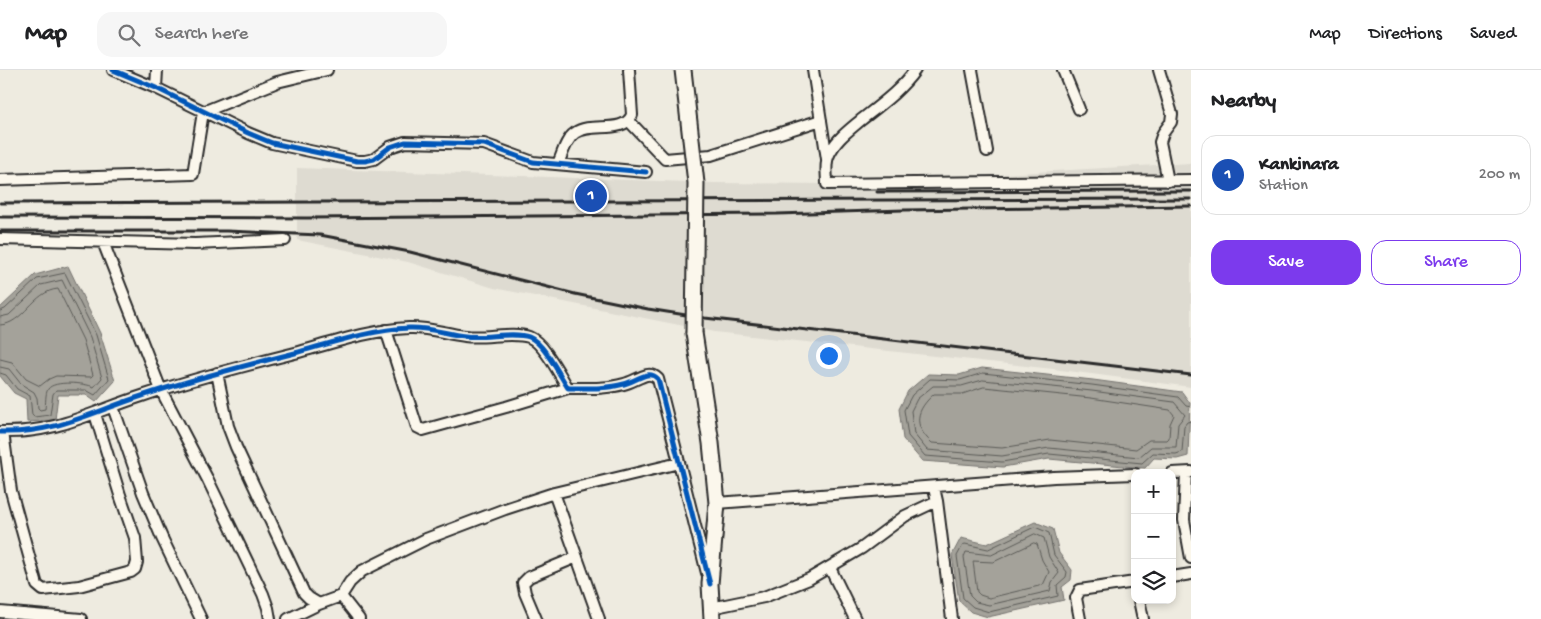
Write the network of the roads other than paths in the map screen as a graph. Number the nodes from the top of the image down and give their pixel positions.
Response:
1 (113, 70) edge
2 (157, 70) edge
3 (327, 70) edge
4 (629, 70) edge
5 (683, 70) edge
6 (813, 70) edge
7 (915, 70) edge
8 (972, 70) edge
9 (1063, 70) edge
10 (1160, 70) edge
11 (282, 75) edge
12 (156, 88) junction
13 (1079, 109) dead end
14 (203, 112) junction
15 (821, 120) junction
16 (629, 121) junction
17 (987, 151) dead end
18 (827, 159) junction
19 (558, 164) junction
20 (646, 172) dead end
21 (0, 180) edge
22 (1191, 180) edge
23 (1168, 181) junction
24 (0, 239) edge
25 (285, 240) dead end
26 (103, 242) junction
27 (386, 330) junction
28 (217, 373) junction
29 (568, 388) junction
30 (161, 390) junction
31 (114, 407) junction
32 (95, 414) junction
33 (2, 432) edge
34 (678, 463) junction
35 (1189, 472) edge
36 (1176, 473) edge
37 (1131, 474) edge
38 (934, 488) junction
39 (554, 493) junction
40 (937, 501) junction
41 (717, 503) junction
42 (577, 557) junction
43 (1191, 558) edge
44 (830, 568) junction
45 (1191, 574) edge
46 (1176, 576) edge
47 (1131, 583) edge
48 (710, 584) junction
49 (341, 596) junction
50 (319, 604) junction
51 (1140, 604) edge
52 (0, 612) edge
53 (711, 614) edge
54 (81, 619) edge
55 (201, 619) edge
56 (270, 619) edge
57 (288, 619) edge
58 (359, 619) edge
59 (536, 619) edge
60 (599, 619) edge
61 (855, 619) edge
62 (952, 619) edge
63 (1080, 619) edge
64 (1143, 619) edge

1 - 12 street
2 - 12 street
3 - 11 street
4 - 16 street
5 - 41 main road, bridge
6 - 15 street
7 - 18 street
8 - 17 street
9 - 13 street
10 - 23 street
11 - 14 street
12 - 14 street
14 - 19 street
14 - 21 street
15 - 16 street
15 - 18 street
16 - 19 street
18 - 23 street
19 - 20 street
22 - 23 street
24 - 26 street
25 - 26 street
26 - 30 street
27 - 28 street
27 - 29 street
27 - 29 street
28 - 30 street
28 - 50 street
29 - 34 street
30 - 31 street
30 - 56 street
31 - 32 street
31 - 55 street
32 - 33 street
32 - 33 street
34 - 39 street
34 - 48 street
35 - 36 street
35 - 43 street
37 - 38 street
38 - 40 street
38 - 41 street
39 - 42 street
39 - 49 street
40 - 44 street
40 - 62 street
41 - 48 main road
42 - 59 street
42 - 60 street
44 - 53 street
44 - 61 street
45 - 46 street
47 - 63 street
48 - 53 main road
49 - 50 street
49 - 58 street
50 - 57 street
51 - 64 street
52 - 54 street

